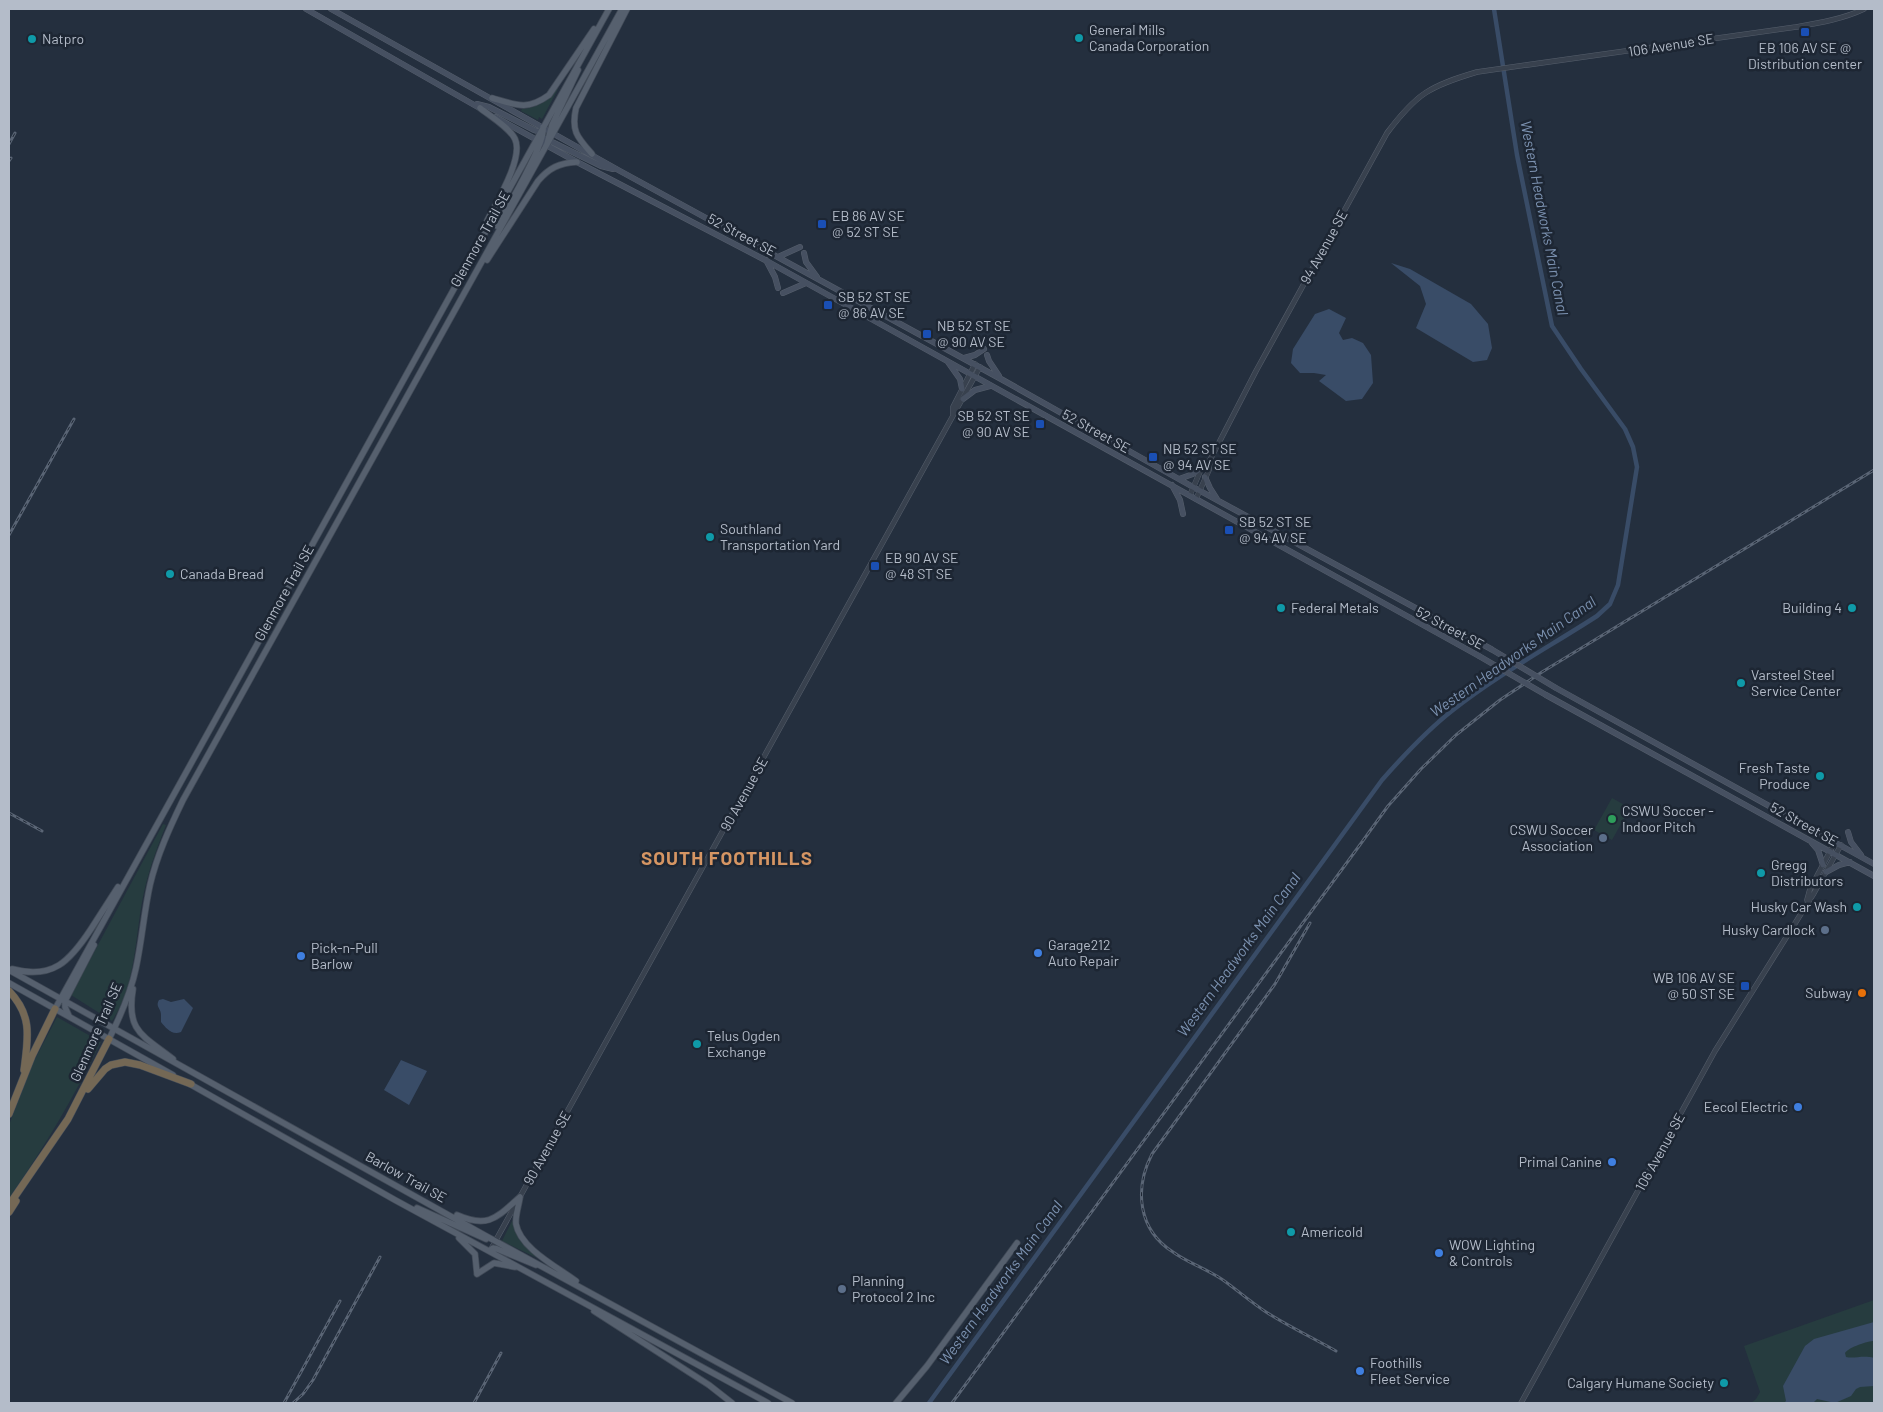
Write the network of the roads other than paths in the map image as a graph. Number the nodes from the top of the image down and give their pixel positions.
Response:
1 (306, 9) edge
2 (331, 9) edge
3 (609, 9) edge
4 (622, 9) edge
5 (627, 9) edge
6 (1864, 9) edge
7 (605, 16) junction
8 (1477, 72) joint
9 (492, 98) junction
10 (469, 102) junction
11 (480, 108) junction
12 (545, 136) junction
13 (592, 154) junction
14 (577, 162) junction
15 (620, 171) junction
16 (800, 247) dead end
17 (804, 253) dead end
18 (778, 257) junction
19 (765, 260) junction
20 (468, 262) junction
21 (818, 279) junction
22 (806, 283) junction
23 (469, 287) junction
24 (778, 288) dead end
25 (783, 293) dead end
26 (984, 349) dead end
27 (987, 355) dead end
28 (964, 358) junction
29 (946, 359) junction
30 (978, 366) junction
31 (972, 375) junction
32 (1001, 379) junction
33 (991, 386) junction
34 (962, 389) junction
35 (963, 399) junction
36 (953, 414) junction
37 (1210, 460) junction
38 (1202, 467) junction
39 (1206, 477) junction
40 (1179, 479) junction
41 (1172, 485) junction
42 (1193, 487) junction
43 (1199, 490) junction
44 (1190, 495) junction
45 (1196, 498) junction
46 (1219, 501) junction
47 (1183, 514) dead end
48 (1848, 832) dead end
49 (1808, 839) junction
50 (1838, 844) junction
51 (1833, 853) junction
52 (1863, 858) junction
53 (1850, 862) junction
54 (1823, 864) junction
55 (1874, 864) edge
56 (132, 869) junction
57 (1826, 872) junction
58 (1874, 876) edge
59 (1805, 904) junction
60 (9, 969) edge
61 (136, 969) junction
62 (9, 983) edge
63 (9, 991) edge
64 (63, 1000) junction
65 (55, 1009) junction
66 (70, 1017) junction
67 (114, 1029) junction
68 (109, 1039) junction
69 (190, 1072) junction
70 (23, 1078) junction
71 (191, 1084) junction
72 (76, 1106) junction
73 (9, 1114) edge
74 (46, 1152) junction
75 (520, 1197) junction
76 (395, 1200) junction
77 (424, 1201) junction
78 (9, 1204) edge
79 (9, 1212) edge
80 (442, 1226) junction
81 (495, 1241) junction
82 (1017, 1242) dead end
83 (489, 1251) junction
84 (547, 1268) junction
85 (525, 1270) junction
86 (569, 1295) junction
87 (596, 1296) junction
88 (732, 1403) edge
89 (768, 1403) edge
90 (792, 1403) edge
91 (896, 1403) edge
92 (1521, 1403) edge

1 - 10 main road, 52 Street SE
2 - 9 main road, 52 Street SE
3 - 7 main road, Glenmore Trail SE
4 - 12 main road, Glenmore Trail SE
5 - 13 main road
6 - 8 street, 106 Avenue SE
7 - 9 main road
7 - 12 main road, Glenmore Trail SE
8 - 37 street, 94 Avenue SE
9 - 12 main road, 52 Street SE
10 - 11 main road, 52 Street SE
10 - 12 main road
11 - 12 main road, 52 Street SE
11 - 20 main road
12 - 13 main road, 52 Street SE
12 - 14 main road, 52 Street SE
12 - 15 main road
12 - 20 main road, Glenmore Trail SE
12 - 23 main road, Glenmore Trail SE
13 - 15 main road, 52 Street SE
14 - 19 main road, 52 Street SE
14 - 23 main road
15 - 18 main road, 52 Street SE
16 - 18 main road
17 - 21 main road
18 - 21 main road, 52 Street SE
19 - 22 main road, 52 Street SE
19 - 24 main road
20 - 56 main road, Glenmore Trail SE
21 - 28 main road, 52 Street SE
22 - 25 main road
22 - 29 main road, 52 Street SE
23 - 61 main road, Glenmore Trail SE
26 - 28 main road
27 - 32 main road
28 - 30 main road, 52 Street SE
29 - 31 main road, 52 Street SE
29 - 34 main road
30 - 31 street, 90 Avenue SE
30 - 32 main road, 52 Street SE
31 - 33 main road, 52 Street SE
31 - 34 street, 90 Avenue SE
31 - 35 street, 90 Avenue SE
32 - 40 main road, 52 Street SE
33 - 35 main road
33 - 41 main road, 52 Street SE
34 - 36 street, 90 Avenue SE
35 - 36 street, 90 Avenue SE
36 - 75 street, 90 Avenue SE
37 - 38 street, 94 Avenue SE
37 - 39 street, 94 Avenue SE
38 - 40 main road
38 - 42 street, 94 Avenue SE
39 - 43 street, 94 Avenue SE
39 - 46 main road
40 - 42 main road, 52 Street SE
41 - 44 main road, 52 Street SE
41 - 47 main road
42 - 43 main road, 52 Street SE
42 - 44 street, 94 Avenue SE
43 - 45 street, 94 Avenue SE
43 - 46 main road, 52 Street SE
44 - 45 main road, 52 Street SE
45 - 49 main road, 52 Street SE, bridge
46 - 50 main road, 52 Street SE, bridge
48 - 52 main road
49 - 51 main road, 52 Street SE
49 - 54 main road
50 - 51 street, 106 Avenue SE
50 - 52 main road, 52 Street SE
51 - 53 main road, 52 Street SE
51 - 54 street, 106 Avenue SE
51 - 57 street, 106 Avenue SE
52 - 55 main road, 52 Street SE
53 - 57 main road
53 - 58 main road, 52 Street SE
54 - 59 street, 106 Avenue SE
56 - 60 main road
56 - 64 main road, Glenmore Trail SE
57 - 59 street, 106 Avenue SE
59 - 92 street, 106 Avenue SE
60 - 64 main road, Barlow Trail SE
61 - 67 main road, Glenmore Trail SE
61 - 69 main road
62 - 65 main road, Barlow Trail SE
63 - 70 highway
64 - 65 main road
64 - 66 main road
64 - 67 main road, Barlow Trail SE
65 - 66 main road, Barlow Trail SE
65 - 70 highway
66 - 68 main road, Barlow Trail SE
67 - 68 main road, Glenmore Trail SE
67 - 69 main road, Barlow Trail SE
68 - 71 main road, Barlow Trail SE
68 - 72 highway, Glenmore Trail SE
69 - 77 main road, Barlow Trail SE
70 - 73 highway
71 - 72 highway
71 - 76 main road, Barlow Trail SE
72 - 74 highway, Glenmore Trail SE
74 - 78 highway, Glenmore Trail SE
74 - 79 highway
75 - 77 main road
75 - 81 street, 90 Avenue SE
75 - 87 main road
76 - 80 main road, Barlow Trail SE
76 - 81 main road
77 - 81 main road, Barlow Trail SE
80 - 83 main road, Barlow Trail SE
80 - 85 main road
81 - 83 street, 90 Avenue SE
81 - 84 main road, Barlow Trail SE
82 - 91 main road
83 - 84 main road
83 - 85 main road, Barlow Trail SE
84 - 87 main road, Barlow Trail SE
85 - 86 main road, Barlow Trail SE
86 - 88 main road
86 - 89 main road, Barlow Trail SE
87 - 90 main road, Barlow Trail SE

